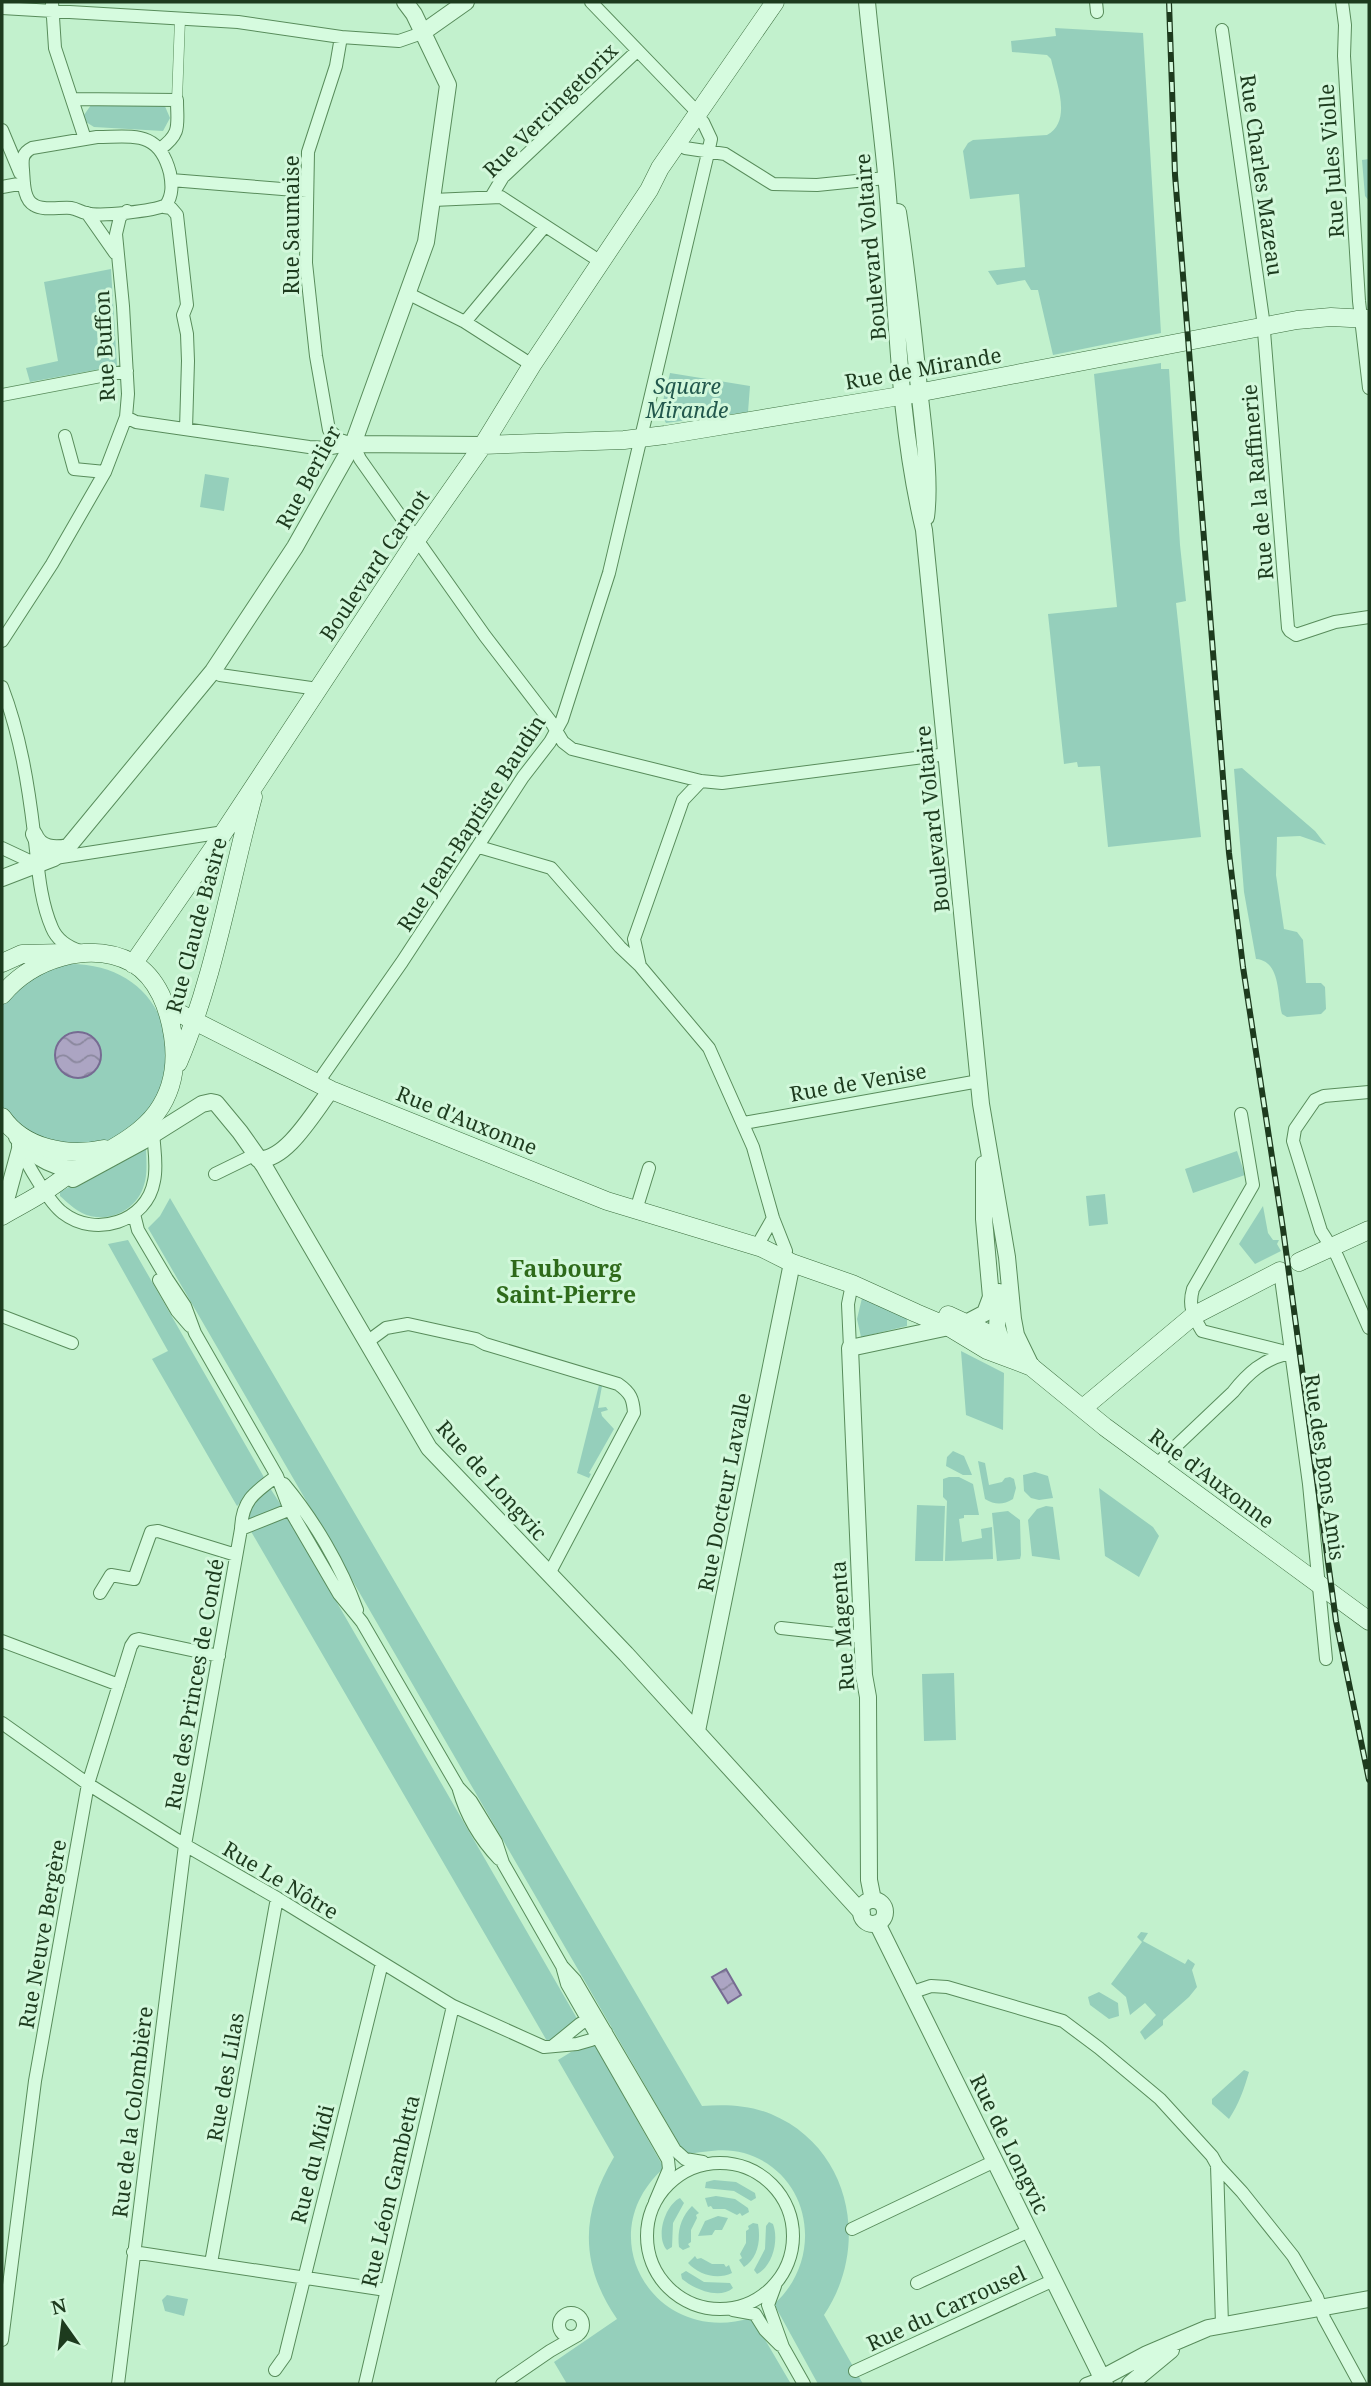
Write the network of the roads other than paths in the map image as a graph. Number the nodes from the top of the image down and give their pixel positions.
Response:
1 (405, 2) edge
2 (466, 2) edge
3 (591, 2) edge
4 (775, 2) edge
5 (867, 2) edge
6 (876, 2) edge
7 (1342, 2) edge
8 (52, 7) edge
9 (2, 8) edge
10 (180, 19) junction
11 (1222, 30) dead end
12 (422, 33) junction
13 (341, 37) junction
14 (637, 51) junction
15 (72, 99) junction
16 (177, 100) junction
17 (701, 118) junction
18 (2, 130) edge
19 (85, 139) junction
20 (160, 149) junction
21 (685, 149) junction
22 (708, 153) junction
23 (886, 178) junction
24 (171, 180) junction
25 (24, 183) junction
26 (2, 187) edge
27 (649, 190) junction
28 (307, 191) junction
29 (491, 197) junction
30 (433, 200) junction
31 (164, 207) junction
32 (127, 211) junction
33 (87, 214) junction
34 (545, 226) junction
35 (117, 256) junction
36 (601, 262) junction
37 (407, 293) junction
38 (1365, 318) edge
39 (466, 322) junction
40 (1264, 325) junction
41 (532, 365) junction
42 (127, 371) junction
43 (1369, 388) edge
44 (911, 394) junction
45 (2, 395) edge
46 (126, 417) junction
47 (186, 429) junction
48 (65, 436) dead end
49 (640, 438) junction
50 (353, 444) junction
51 (483, 445) junction
52 (106, 472) junction
53 (417, 539) junction
54 (1369, 617) edge
55 (2, 641) edge
56 (212, 671) junction
57 (2, 677) edge
58 (2, 687) edge
59 (318, 689) junction
60 (4, 708) edge
61 (557, 731) junction
62 (947, 754) junction
63 (676, 775) junction
64 (701, 781) junction
65 (256, 784) junction
66 (683, 800) junction
67 (224, 832) junction
68 (34, 834) junction
69 (68, 847) junction
70 (479, 847) junction
71 (2, 848) edge
72 (212, 850) junction
73 (54, 858) junction
74 (36, 864) junction
75 (235, 864) junction
76 (2, 878) edge
77 (599, 924) junction
78 (52, 929) junction
79 (634, 939) junction
80 (79, 953) junction
81 (22, 954) junction
82 (2, 955) edge
83 (39, 960) junction
84 (2, 963) edge
85 (134, 964) junction
86 (640, 966) junction
87 (2, 995) edge
88 (167, 1007) junction
89 (195, 1023) junction
90 (173, 1076) junction
91 (979, 1081) junction
92 (326, 1087) junction
93 (1369, 1092) edge
94 (981, 1104) junction
95 (157, 1112) junction
96 (1241, 1114) dead end
97 (2, 1117) edge
98 (744, 1123) junction
99 (153, 1135) junction
100 (16, 1141) junction
101 (120, 1143) junction
102 (257, 1156) junction
103 (649, 1168) dead end
104 (94, 1169) junction
105 (75, 1170) junction
106 (215, 1174) dead end
107 (46, 1191) junction
108 (986, 1200) junction
109 (636, 1210) junction
110 (135, 1214) junction
111 (2, 1215) edge
112 (773, 1218) junction
113 (121, 1221) junction
114 (1369, 1230) edge
115 (759, 1247) junction
116 (1331, 1247) junction
117 (789, 1257) junction
118 (1299, 1262) dead end
119 (1280, 1271) joint
120 (852, 1284) junction
121 (917, 1307) junction
122 (2, 1316) edge
123 (1193, 1316) junction
124 (1013, 1320) junction
125 (1369, 1328) edge
126 (961, 1329) junction
127 (195, 1333) junction
128 (902, 1336) junction
129 (997, 1337) junction
130 (367, 1342) junction
131 (72, 1343) dead end
132 (850, 1348) junction
133 (1290, 1353) junction
134 (1009, 1360) junction
135 (1032, 1367) junction
136 (1083, 1408) junction
137 (1156, 1465) junction
138 (277, 1476) junction
139 (295, 1507) junction
140 (241, 1529) junction
141 (236, 1555) junction
142 (550, 1574) junction
143 (1321, 1587) junction
144 (100, 1593) dead end
145 (1369, 1621) edge
146 (781, 1628) dead end
147 (863, 1637) junction
148 (2, 1641) edge
149 (219, 1656) junction
150 (1326, 1659) dead end
151 (119, 1685) junction
152 (2, 1723) edge
153 (697, 1731) junction
154 (88, 1784) junction
155 (184, 1845) junction
156 (277, 1898) junction
157 (868, 1905) junction
158 (877, 1923) joint
159 (382, 1963) junction
160 (912, 1992) junction
161 (453, 2006) junction
162 (592, 2017) junction
163 (602, 2034) junction
164 (553, 2046) junction
165 (995, 2161) junction
166 (721, 2163) junction
167 (1217, 2165) junction
168 (655, 2202) junction
169 (852, 2229) dead end
170 (1028, 2231) junction
171 (133, 2252) junction
172 (211, 2263) junction
173 (784, 2271) junction
174 (304, 2277) junction
175 (1054, 2280) junction
176 (917, 2283) dead end
177 (386, 2290) junction
178 (1369, 2299) edge
179 (1321, 2307) junction
180 (711, 2308) junction
181 (1222, 2324) junction
182 (578, 2335) dead end
183 (1188, 2337) junction
184 (2, 2340) edge
185 (783, 2347) junction
186 (275, 2370) dead end
187 (855, 2371) dead end
188 (1102, 2377) edge
189 (1358, 2383) edge
190 (118, 2384) edge
191 (365, 2384) edge
192 (502, 2384) edge
193 (804, 2384) edge
194 (1086, 2384) edge
195 (1130, 2384) edge

1 - 12 street, Rue Berlier
2 - 12 street
3 - 14 street
4 - 17 main road, Boulevard Carnot
5 - 23 street, Boulevard Voltaire
6 - 44 street, Boulevard Voltaire
7 - 38 street, Rue Jules Violle
8 - 9 street
8 - 10 street
8 - 15 street
10 - 13 street
10 - 16 street
11 - 40 street, Rue Charles Mazeau
12 - 13 street
12 - 30 street, Rue Berlier
13 - 28 street, Rue Saumaise
14 - 17 street
14 - 29 street, Rue Vercingetorix
15 - 16 street
15 - 19 street
16 - 20 street
17 - 21 main road, Boulevard Carnot
17 - 22 street
17 - 27 main road, Boulevard Carnot
18 - 25 street
19 - 20 street
19 - 25 street
20 - 24 street
21 - 22 street
21 - 27 main road, Boulevard Carnot
22 - 23 street
22 - 49 street, Rue Jean-Baptiste Baudin
23 - 44 street, Boulevard Voltaire
24 - 28 street
24 - 31 street
25 - 26 street
25 - 33 street
27 - 36 main road, Boulevard Carnot
28 - 50 street, Rue Saumaise
29 - 30 street
29 - 34 street
30 - 37 street, Rue Berlier
31 - 32 street
31 - 47 street
32 - 33 street
32 - 35 street, Rue Buffon
33 - 35 street, Rue Buffon
34 - 36 street
34 - 39 street
35 - 42 street, Rue Buffon
36 - 41 main road, Boulevard Carnot
37 - 39 street
37 - 50 street, Rue Berlier
38 - 40 main road, Rue de Mirande
38 - 43 street, Rue Jules Violle
39 - 41 street
40 - 44 main road, Rue de Mirande
40 - 54 street, Rue de la Raffinerie
41 - 51 main road, Boulevard Carnot
42 - 45 street
42 - 46 street, Rue Buffon
44 - 49 main road, Rue de Mirande
44 - 62 street, Boulevard Voltaire
46 - 47 street
46 - 52 street, Rue Buffon
47 - 50 street
48 - 52 street
49 - 51 main road, Rue de Mirande
49 - 61 street, Rue Jean-Baptiste Baudin
50 - 51 street
50 - 53 street
50 - 56 street, Rue Berlier
51 - 53 main road, Boulevard Carnot
52 - 55 street, Rue Buffon
53 - 59 main road, Boulevard Carnot
53 - 61 street
56 - 59 street
56 - 69 street, Rue Berlier
57 - 60 street
58 - 60 street
59 - 65 main road, Boulevard Carnot
60 - 68 street
61 - 63 street
61 - 70 street, Rue Jean-Baptiste Baudin
62 - 64 street
62 - 91 street, Boulevard Voltaire
63 - 64 street
63 - 66 street
64 - 66 street
65 - 67 main road, Boulevard Carnot
65 - 75 main road, Rue Claude Basire
66 - 79 street
67 - 72 main road, Boulevard Carnot
67 - 73 street
68 - 69 street
68 - 74 street
69 - 73 street, Rue Berlier
70 - 77 street
70 - 92 street, Rue Jean-Baptiste Baudin
71 - 74 street
72 - 75 main road
72 - 85 main road, Boulevard Carnot
73 - 74 street, Rue Berlier
74 - 76 street, Rue Berlier
74 - 78 street
75 - 89 main road, Rue Claude Basire
77 - 79 street
77 - 86 street
78 - 80 street
78 - 83 street
79 - 86 street
80 - 83 main road
80 - 85 main road
81 - 82 street
81 - 83 main road
81 - 84 main road
83 - 87 main road
85 - 88 main road
86 - 98 street
88 - 89 main road, Rue d'Auxonne
88 - 90 main road
89 - 90 main road, Rue Claude Basire
89 - 92 main road, Rue d'Auxonne
90 - 95 main road, Rue Claude Basire
91 - 94 street, Boulevard Voltaire
91 - 98 street, Rue de Venise
92 - 102 street
92 - 109 main road, Rue d'Auxonne
93 - 116 street
94 - 108 street, Boulevard Voltaire
94 - 124 street, Boulevard Voltaire
95 - 99 street
95 - 101 main road
96 - 123 street
97 - 100 main road
98 - 112 street
99 - 102 street, Rue de Longvic
99 - 104 street
99 - 110 street
100 - 101 main road
100 - 105 street
100 - 107 street
100 - 111 street
101 - 105 main road
102 - 106 street
102 - 130 street, Rue de Longvic
103 - 109 street
104 - 105 street
104 - 107 street
105 - 107 main road
107 - 111 main road
107 - 113 street
108 - 126 street, Boulevard Voltaire
108 - 129 street, Boulevard Voltaire
109 - 115 main road, Rue d'Auxonne
110 - 113 street
110 - 127 street
112 - 115 street
112 - 117 street
113 - 127 street
114 - 116 main road
115 - 117 main road, Rue d'Auxonne
116 - 118 main road
116 - 125 street
117 - 120 main road, Rue d'Auxonne
117 - 121 main road, Rue d'Auxonne
117 - 153 street, Rue Docteur Lavalle
119 - 123 main road
119 - 133 street, Rue des Bons Amis
120 - 121 main road, Rue d'Auxonne
120 - 132 street
121 - 126 main road, Rue d'Auxonne
121 - 128 street
122 - 131 street
123 - 133 street
123 - 136 main road
124 - 129 street
124 - 135 street, Boulevard Voltaire
126 - 128 street
126 - 129 main road, Rue d'Auxonne
126 - 134 main road, Rue d'Auxonne
127 - 138 street
128 - 132 street
129 - 134 street, Boulevard Voltaire
129 - 135 main road, Rue d'Auxonne
130 - 142 street, Rue de Longvic
130 - 142 street
132 - 147 street, Rue Magenta
133 - 137 street, Rue des Bons Amis
133 - 143 street, Rue des Bons Amis
134 - 135 main road, Rue d'Auxonne
135 - 136 main road, Rue d'Auxonne
136 - 137 main road, Rue d'Auxonne
137 - 143 main road, Rue d'Auxonne
138 - 139 street
138 - 140 street, Rue des Princes de Condé
139 - 140 street
139 - 162 street
140 - 141 street, Rue des Princes de Condé
141 - 144 street
141 - 149 street, Rue des Princes de Condé
142 - 153 street, Rue de Longvic
143 - 145 main road, Rue d'Auxonne
143 - 150 street, Rue des Bons Amis
146 - 147 street
147 - 157 street, Rue Magenta
148 - 151 street
149 - 151 street, Rue Neuve Bergère
149 - 155 street, Rue des Princes de Condé
151 - 154 street, Rue Neuve Bergère
152 - 154 street, Rue Le Nôtre
153 - 157 street, Rue de Longvic
154 - 155 street, Rue Le Nôtre
154 - 184 street, Rue Neuve Bergère
155 - 156 street, Rue Le Nôtre
155 - 171 street, Rue de la Colombière
156 - 159 street, Rue Le Nôtre
156 - 172 street, Rue des Lilas
157 - 158 street, Rue Magenta
158 - 160 street, Rue de Longvic
159 - 161 street, Rue Le Nôtre
159 - 174 street, Rue du Midi
160 - 165 street, Rue de Longvic
160 - 167 street
161 - 164 street, Rue Le Nôtre
161 - 177 street, Rue Léon Gambetta
162 - 163 street
162 - 164 street
163 - 164 street, Rue Le Nôtre
163 - 166 street
163 - 168 street
165 - 169 street
165 - 170 street, Rue de Longvic
166 - 168 street
166 - 173 street
167 - 179 street
167 - 181 street
168 - 180 street
170 - 175 street, Rue de Longvic
170 - 176 street
171 - 172 street
171 - 190 street, Rue de la Colombière
172 - 174 street
173 - 180 street
173 - 185 street
174 - 177 street
174 - 186 street, Rue du Midi
175 - 187 street, Rue du Carrousel
175 - 188 street, Rue de Longvic
177 - 191 street, Rue Léon Gambetta
178 - 179 street
179 - 181 street
179 - 189 street
180 - 185 street
181 - 183 street
182 - 192 street
183 - 188 street
183 - 195 street
185 - 193 street
188 - 194 street

